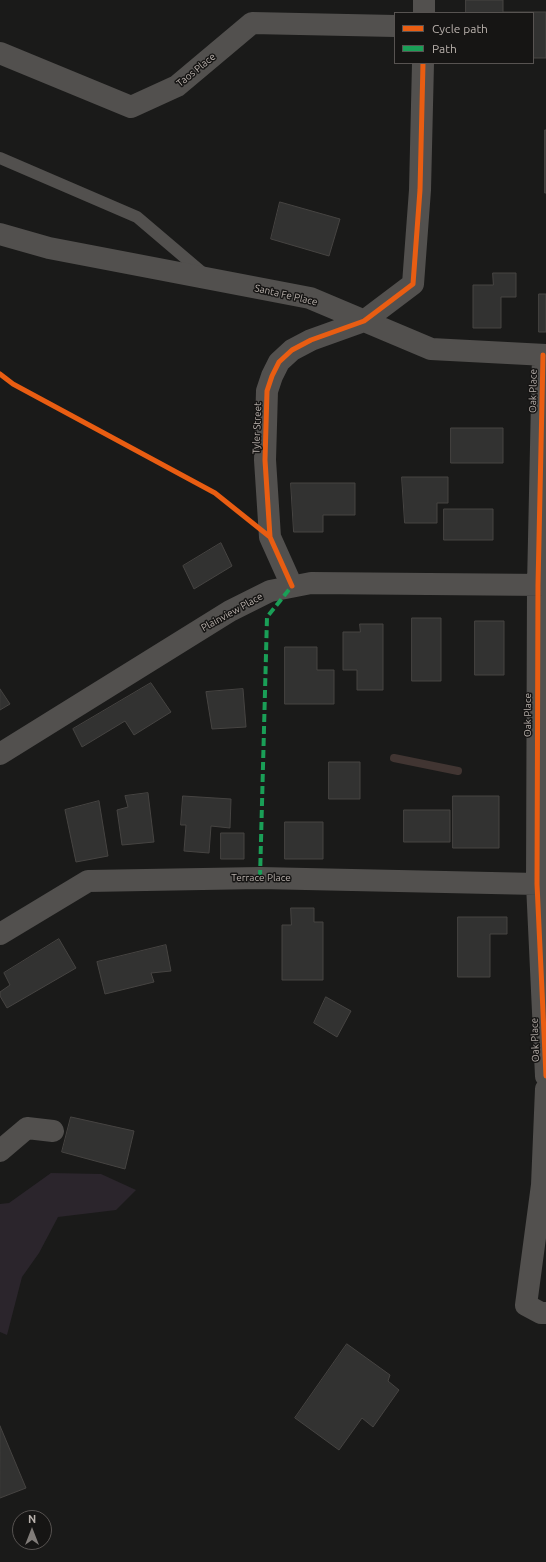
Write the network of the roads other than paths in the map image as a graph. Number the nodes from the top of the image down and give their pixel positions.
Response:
1 (424, 0) edge
2 (424, 12) edge
3 (394, 26) edge
4 (0, 52) edge
5 (423, 64) edge
6 (0, 158) edge
7 (0, 234) edge
8 (209, 279) junction
9 (364, 321) junction
10 (545, 355) edge
11 (542, 585) edge
12 (292, 586) junction
13 (0, 754) edge
14 (537, 884) junction
15 (0, 934) edge
16 (546, 1076) edge
17 (546, 1089) edge
18 (53, 1131) dead end
19 (0, 1151) edge
20 (546, 1313) edge

1 - 2 street
3 - 4 street, Taos Place
5 - 9 street
6 - 8 lane, Santa Fe Place
7 - 8 street, Santa Fe Place
8 - 9 street, Santa Fe Place
9 - 10 street, Santa Fe Place
9 - 12 street, Tyler Street
10 - 11 street, Oak Place
11 - 12 street, Plainview Place
11 - 14 street, Oak Place
12 - 13 street, Plainview Place
14 - 15 street, Terrace Place
14 - 16 street, Oak Place
17 - 20 street
18 - 19 street

